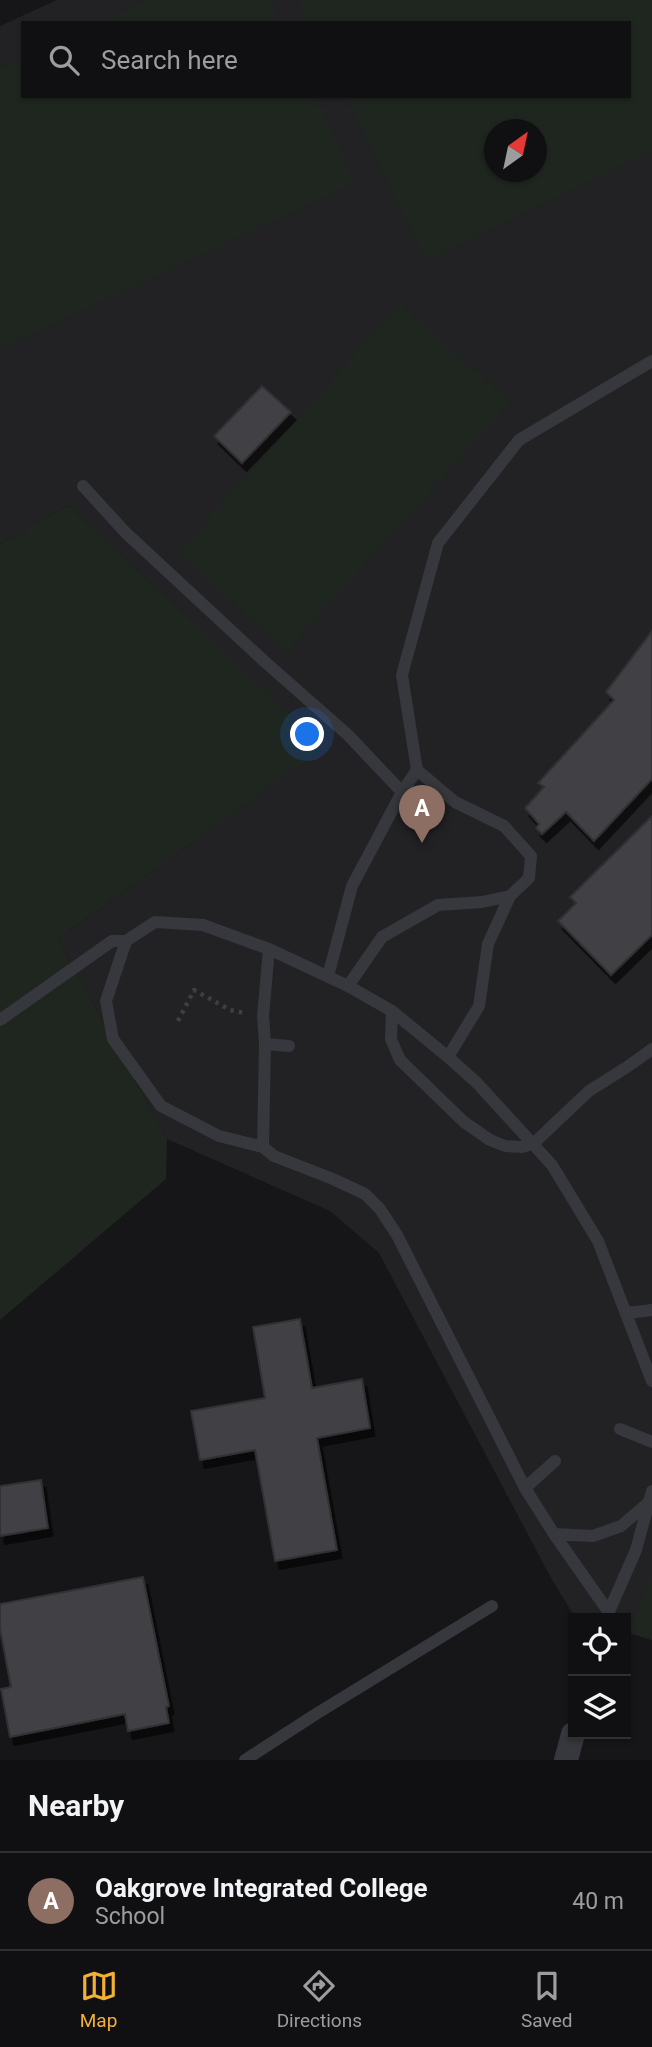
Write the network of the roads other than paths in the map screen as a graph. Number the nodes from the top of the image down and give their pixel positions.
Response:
1 (652, 361) edge
2 (83, 486) dead end
3 (417, 770) junction
4 (402, 792) junction
5 (510, 897) junction
6 (126, 941) junction
7 (269, 949) junction
8 (328, 976) junction
9 (348, 986) junction
10 (392, 1011) junction
11 (0, 1020) edge
12 (265, 1044) junction
13 (289, 1046) dead end
14 (652, 1048) edge
15 (448, 1057) junction
16 (534, 1143) junction
17 (263, 1147) junction
18 (652, 1310) edge
19 (626, 1313) junction
20 (652, 1381) edge
21 (620, 1429) dead end
22 (652, 1442) edge
23 (555, 1461) dead end
24 (525, 1489) junction
25 (650, 1497) edge
26 (554, 1534) junction
27 (492, 1606) dead end
28 (606, 1613) edge
29 (608, 1613) edge
30 (572, 1739) edge
31 (245, 1760) edge
32 (566, 1760) edge

1 - 3 lane
2 - 4 lane
3 - 4 lane
3 - 5 lane
4 - 8 lane
5 - 9 lane
5 - 15 lane
6 - 7 lane
6 - 11 lane
6 - 17 lane
7 - 8 lane
7 - 12 lane
8 - 9 lane
9 - 10 lane
10 - 15 lane
10 - 16 lane
12 - 13 lane
12 - 17 lane
14 - 16 lane
15 - 16 lane
16 - 19 lane
17 - 24 lane
18 - 19 lane
19 - 20 lane
21 - 22 lane
23 - 24 lane
24 - 26 lane
25 - 26 lane
25 - 29 lane
26 - 28 lane
27 - 31 lane
30 - 32 street

